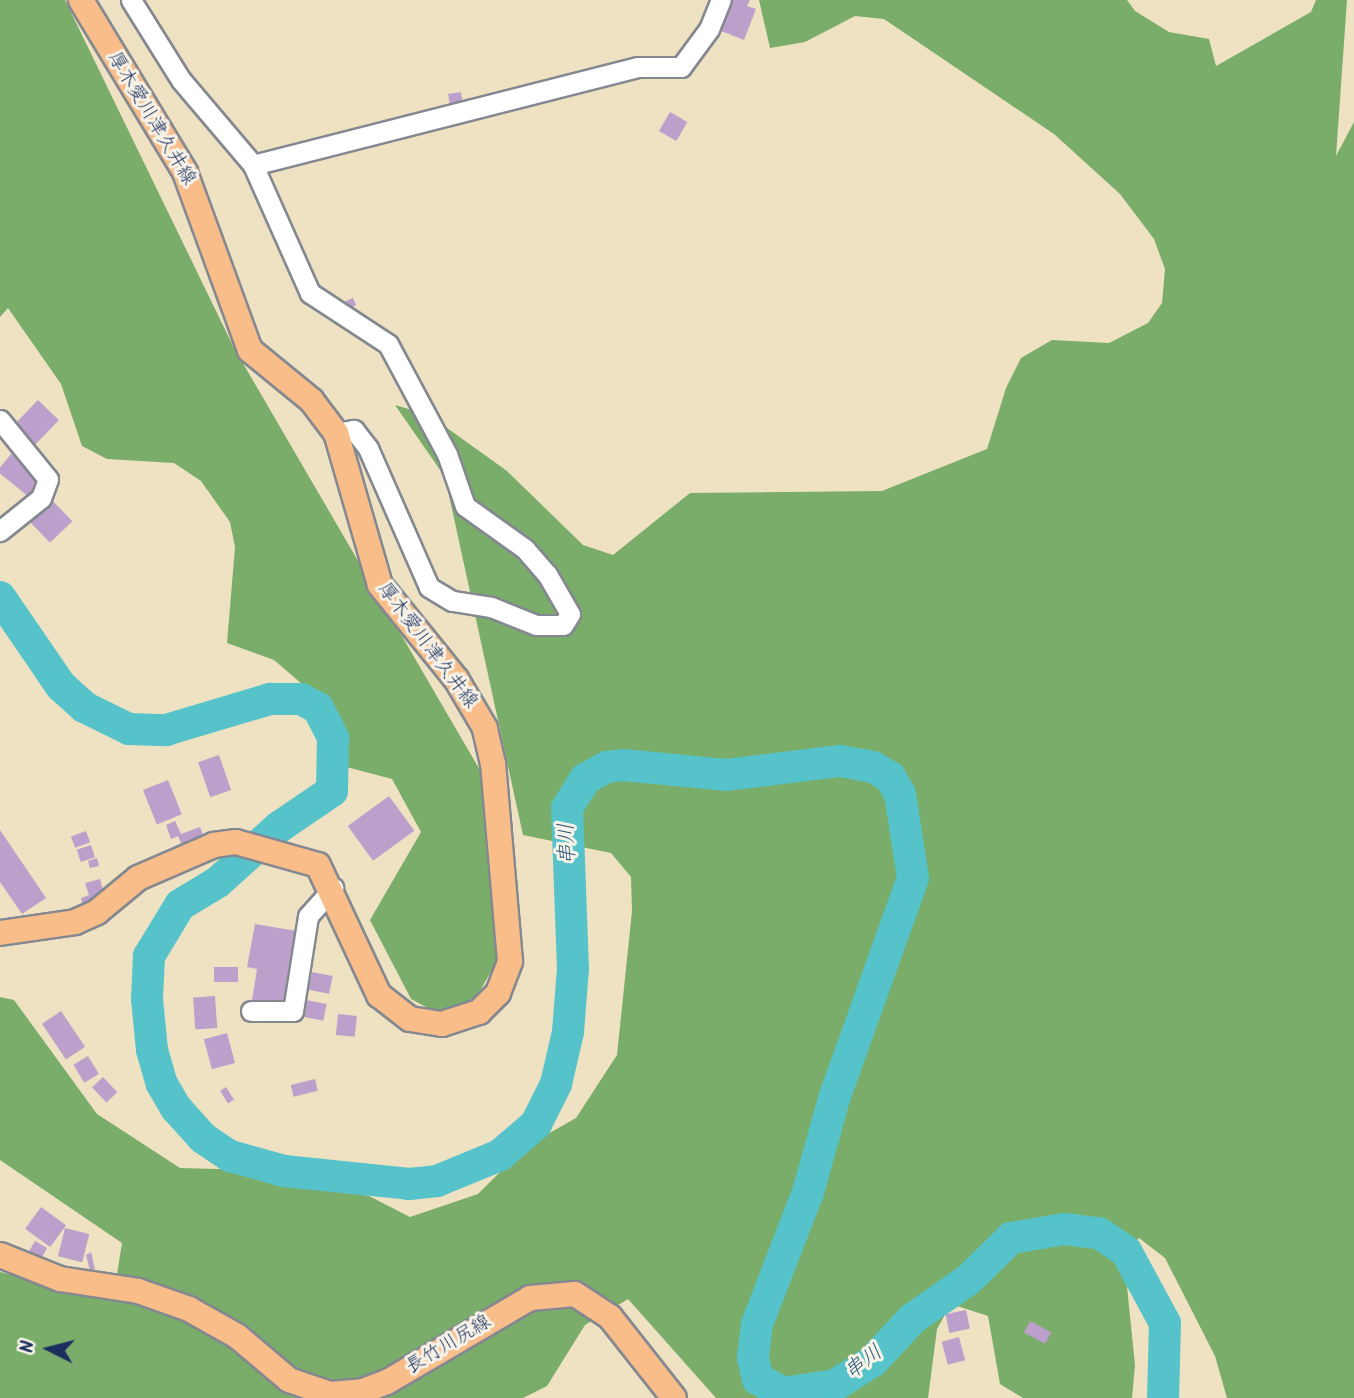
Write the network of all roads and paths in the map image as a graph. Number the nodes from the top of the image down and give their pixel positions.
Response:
1 (81, 0) edge
2 (131, 0) edge
3 (721, 0) edge
4 (253, 165) junction
5 (0, 420) edge
6 (336, 433) junction
7 (0, 531) edge
8 (333, 888) junction
9 (0, 933) edge
10 (250, 1011) dead end
11 (0, 1255) edge
12 (674, 1398) edge

1 - 6 main road, 厚木愛川津久井線
2 - 4 street
3 - 4 street
4 - 6 street
5 - 7 street
6 - 8 main road, 厚木愛川津久井線
8 - 9 main road, 厚木愛川津久井線
8 - 10 street
11 - 12 main road, 長竹川尻線

